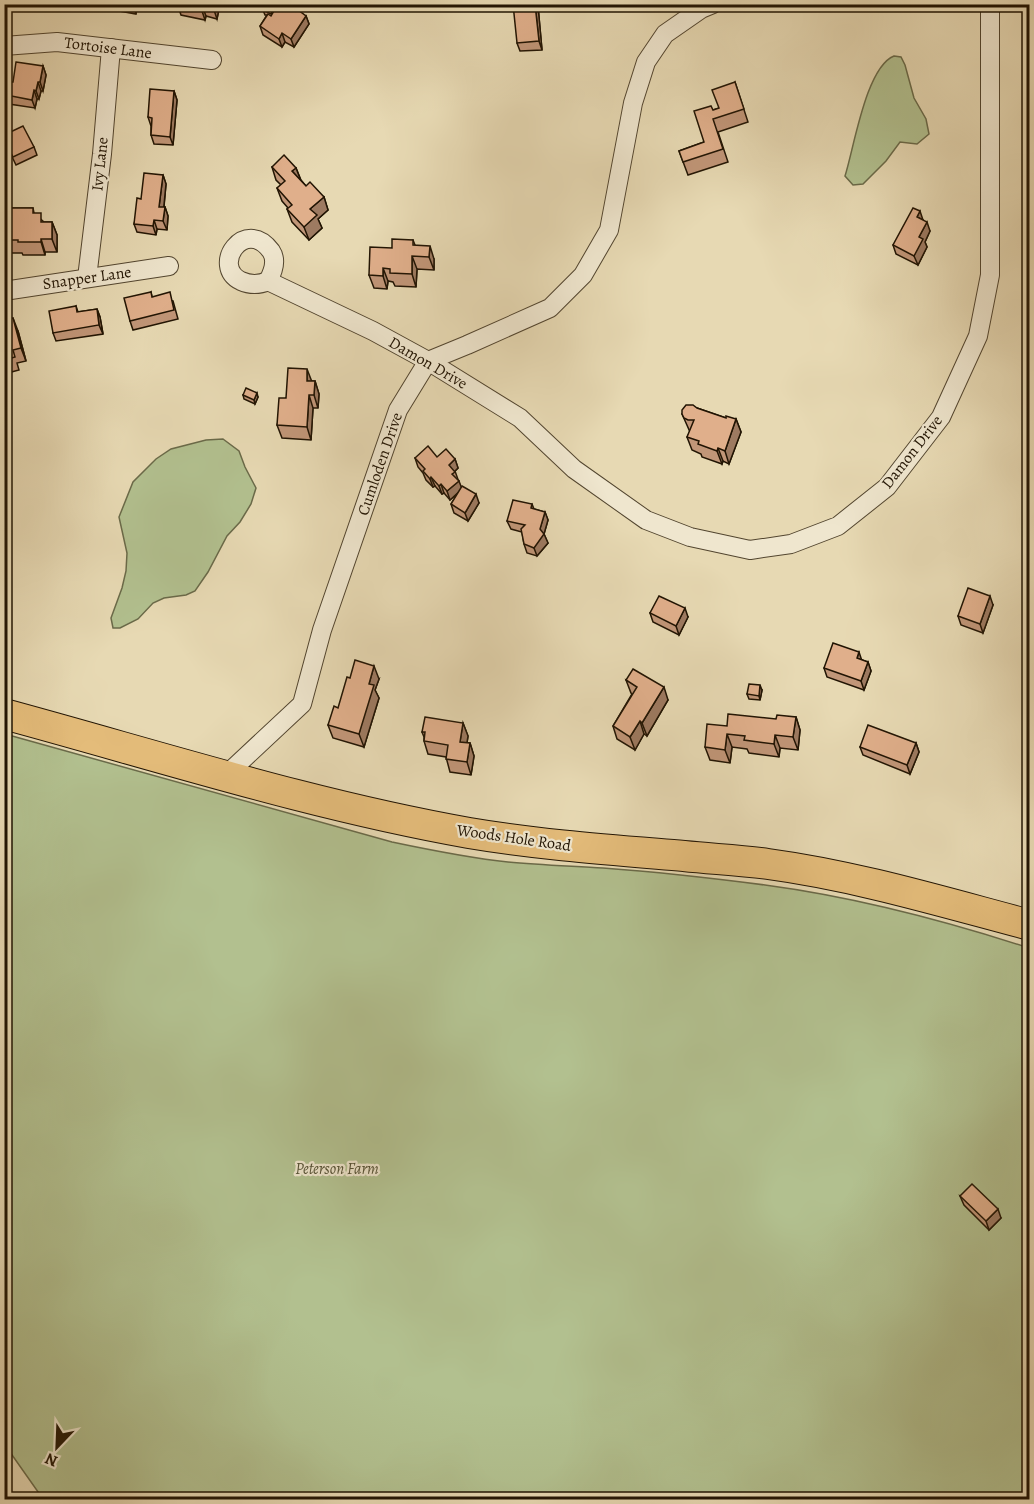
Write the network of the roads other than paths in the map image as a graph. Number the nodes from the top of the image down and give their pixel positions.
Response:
1 (713, 4) edge
2 (990, 4) edge
3 (4, 46) edge
4 (111, 48) junction
5 (212, 60) dead end
6 (169, 266) dead end
7 (87, 278) junction
8 (268, 281) dead end
9 (4, 291) edge
10 (428, 361) junction
11 (4, 714) edge
12 (225, 776) junction
13 (1029, 925) edge

1 - 10 street
2 - 10 street, Damon Drive
3 - 4 street, Tortoise Lane
4 - 5 street, Tortoise Lane
4 - 7 street, Ivy Lane
6 - 7 street, Snapper Lane
7 - 9 street, Snapper Lane
8 - 10 street, Damon Drive
10 - 12 street, Cumloden Drive
11 - 12 highway, Woods Hole Road
12 - 13 highway, Woods Hole Road

